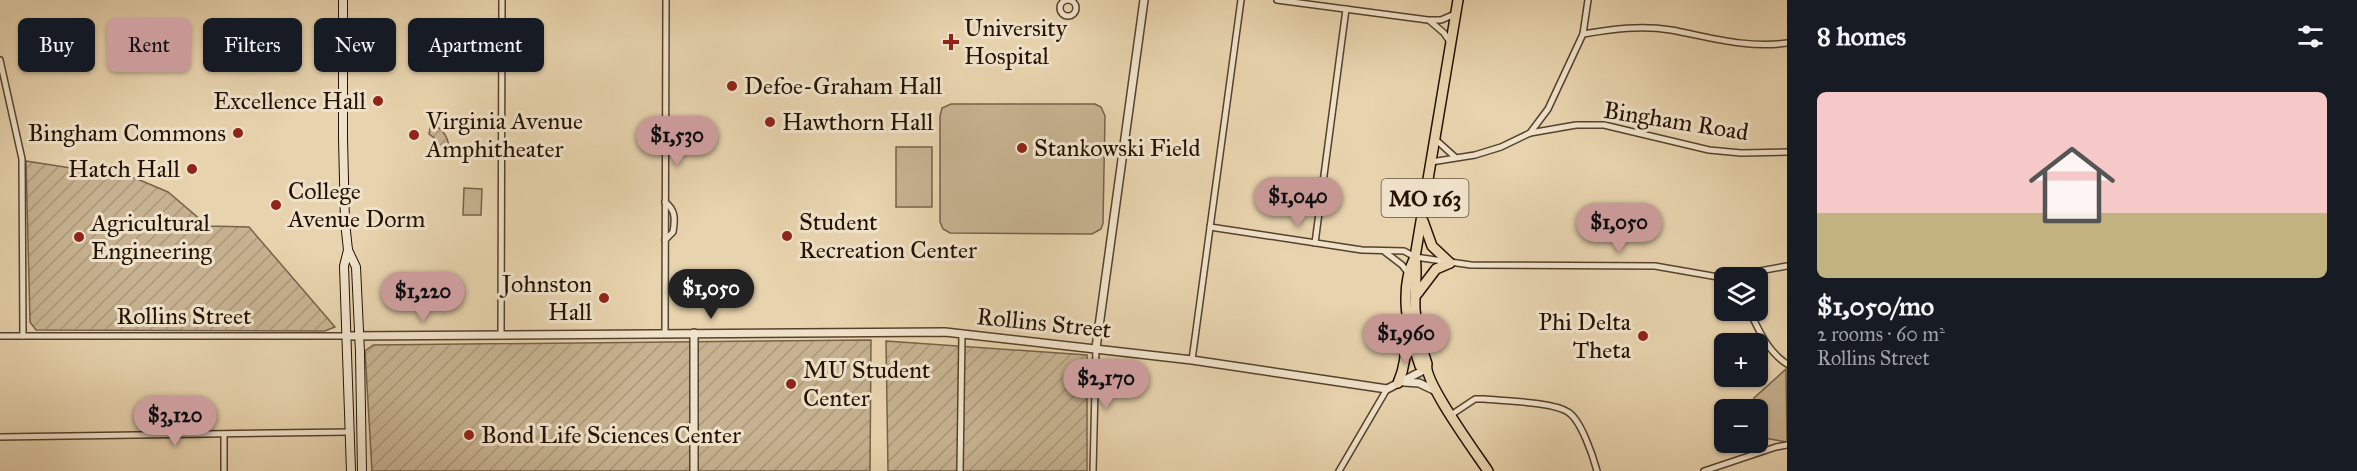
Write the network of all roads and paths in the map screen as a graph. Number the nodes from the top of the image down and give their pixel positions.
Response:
1 (343, 0) edge
2 (502, 0) edge
3 (666, 0) edge
4 (1081, 0) edge
5 (1144, 0) edge
6 (1241, 0) edge
7 (1276, 0) edge
8 (1458, 0) edge
9 (1588, 0) edge
10 (1064, 1) edge
11 (1074, 3) junction
12 (1346, 9) junction
13 (1455, 14) junction
14 (1428, 20) junction
15 (1583, 34) junction
16 (1787, 43) edge
17 (1450, 44) junction
18 (0, 60) edge
19 (1530, 133) junction
20 (1434, 139) junction
21 (1787, 152) edge
22 (1455, 157) junction
23 (1431, 162) junction
24 (1422, 217) junction
25 (1210, 227) junction
26 (1315, 243) junction
27 (348, 250) junction
28 (1384, 250) junction
29 (1415, 257) junction
30 (1450, 263) junction
31 (1787, 266) edge
32 (1768, 270) edge
33 (1409, 274) junction
34 (1714, 276) edge
35 (1411, 297) junction
36 (1755, 321) edge
37 (665, 333) junction
38 (694, 333) junction
39 (962, 333) junction
40 (0, 336) edge
41 (23, 336) junction
42 (346, 336) junction
43 (359, 336) junction
44 (501, 336) junction
45 (1096, 348) junction
46 (1192, 360) junction
47 (1787, 364) edge
48 (1426, 369) junction
49 (1398, 383) junction
50 (1387, 389) junction
51 (1436, 391) junction
52 (1451, 415) junction
53 (350, 432) junction
54 (224, 435) junction
55 (0, 437) edge
56 (1787, 445) edge
57 (224, 471) edge
58 (351, 471) edge
59 (362, 471) edge
60 (694, 471) edge
61 (960, 471) edge
62 (1093, 471) edge
63 (1339, 471) edge
64 (1488, 471) edge
65 (1597, 471) edge
66 (1704, 471) edge

1 - 27 main road
2 - 44 street
3 - 37 street
4 - 11 street
5 - 45 street
6 - 25 street
7 - 12 street
8 - 13 main road, MO 163
9 - 15 street
10 - 11 street
10 - 11 street
12 - 14 street
12 - 26 street
13 - 14 street
13 - 17 main road, MO 163
14 - 17 street
15 - 16 street
15 - 19 street
17 - 20 main road, MO 163
18 - 41 street
19 - 21 street, Bingham Road
19 - 22 street, Bingham Road
20 - 22 street
20 - 23 main road, MO 163
22 - 23 street, Bingham Road
23 - 24 main road, MO 163
24 - 29 main road, MO 163
24 - 30 main road
25 - 26 street
25 - 46 street
26 - 28 street
27 - 42 main road
27 - 43 main road
28 - 29 street
28 - 33 street
29 - 30 street
29 - 33 main road, MO 163
29 - 35 main road, MO 163
30 - 34 street
30 - 35 main road
31 - 32 street
33 - 35 main road, MO 163
35 - 48 main road, MO 163
35 - 49 main road
36 - 47 street
37 - 38 street, Rollins Street
37 - 44 street, Rollins Street
38 - 39 street, Rollins Street
38 - 60 street
39 - 45 street, Rollins Street
39 - 61 street
40 - 41 street, Rollins Street
41 - 42 street, Rollins Street
42 - 43 street, Rollins Street
42 - 53 main road
43 - 44 street, Rollins Street
43 - 59 main road
45 - 46 street, Rollins Street
45 - 62 street
46 - 50 street, Rollins Street
48 - 49 street
48 - 51 main road, MO 163
49 - 50 street
49 - 51 street
50 - 63 street
51 - 52 main road, MO 163
52 - 64 main road, MO 163
52 - 65 street
53 - 54 street
53 - 58 main road
54 - 55 street
54 - 57 street
56 - 66 street

